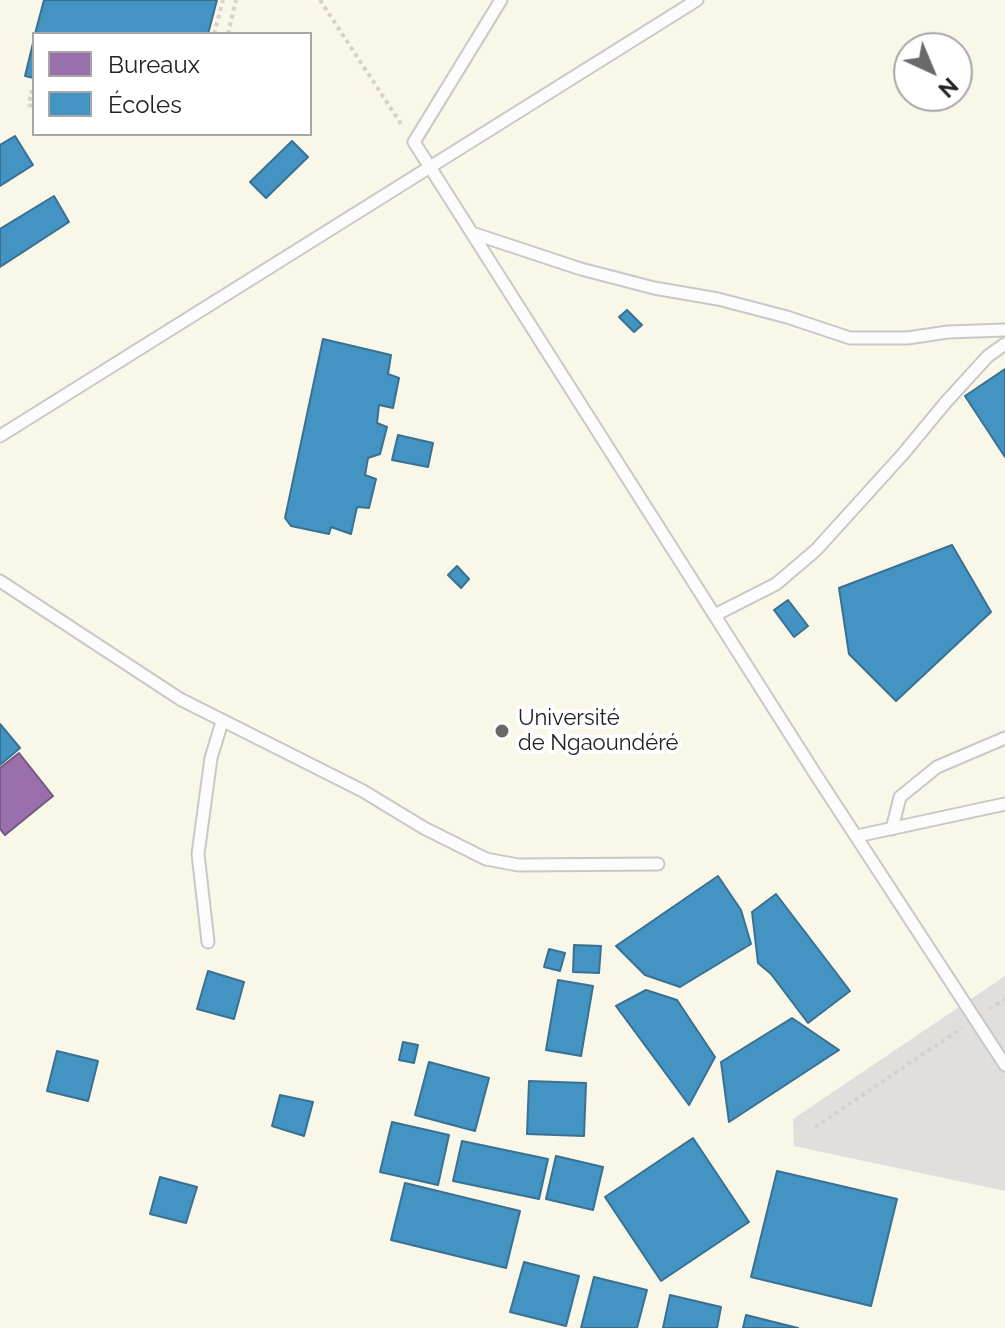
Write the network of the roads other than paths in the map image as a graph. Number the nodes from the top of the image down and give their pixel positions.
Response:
1 (501, 0) edge
2 (697, 0) edge
3 (429, 168) junction
4 (472, 233) junction
5 (1005, 330) edge
6 (1005, 344) edge
7 (0, 436) edge
8 (0, 581) edge
9 (715, 615) junction
10 (222, 722) junction
11 (1005, 738) edge
12 (1005, 804) edge
13 (892, 829) junction
14 (857, 836) junction
15 (658, 864) dead end
16 (208, 942) dead end
17 (1005, 1065) edge

1 - 3 lane
2 - 3 lane
3 - 4 lane
3 - 7 lane
4 - 5 lane
4 - 9 lane
6 - 9 lane
8 - 10 lane
9 - 14 lane
10 - 15 lane
10 - 16 lane
11 - 13 lane
12 - 13 lane
13 - 14 lane
14 - 17 lane

